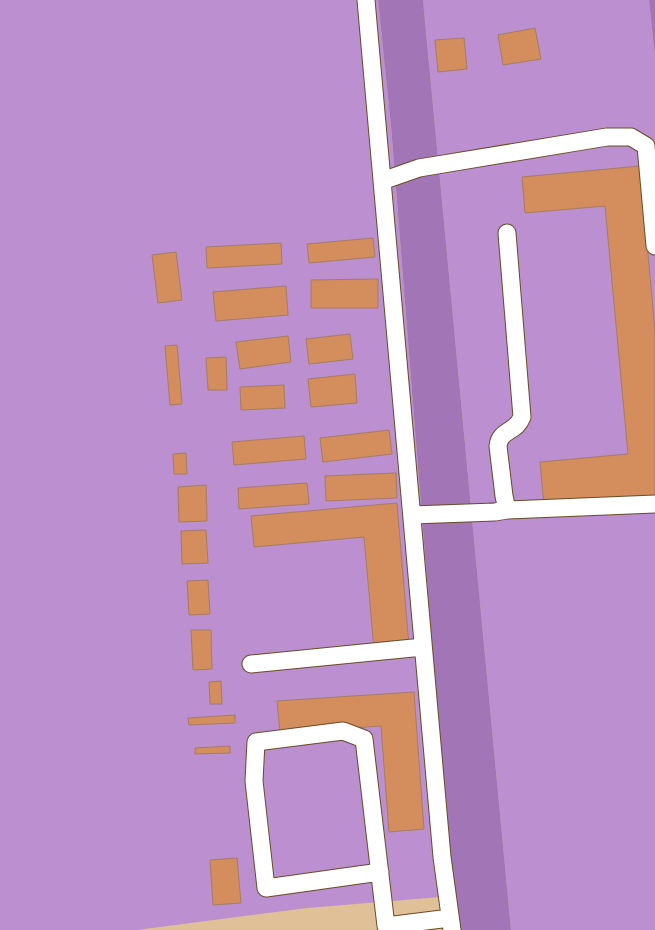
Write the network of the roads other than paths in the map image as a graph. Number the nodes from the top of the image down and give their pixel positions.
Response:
1 (366, 0) edge
2 (382, 181) junction
3 (507, 233) dead end
4 (655, 246) edge
5 (655, 504) edge
6 (507, 510) junction
7 (412, 515) junction
8 (423, 647) junction
9 (251, 664) dead end
10 (380, 872) junction
11 (451, 924) edge

1 - 2 street
2 - 4 street
2 - 7 street
3 - 6 street
5 - 6 street
6 - 7 street
7 - 8 street
8 - 9 street
8 - 11 street
10 - 10 street
10 - 11 street

